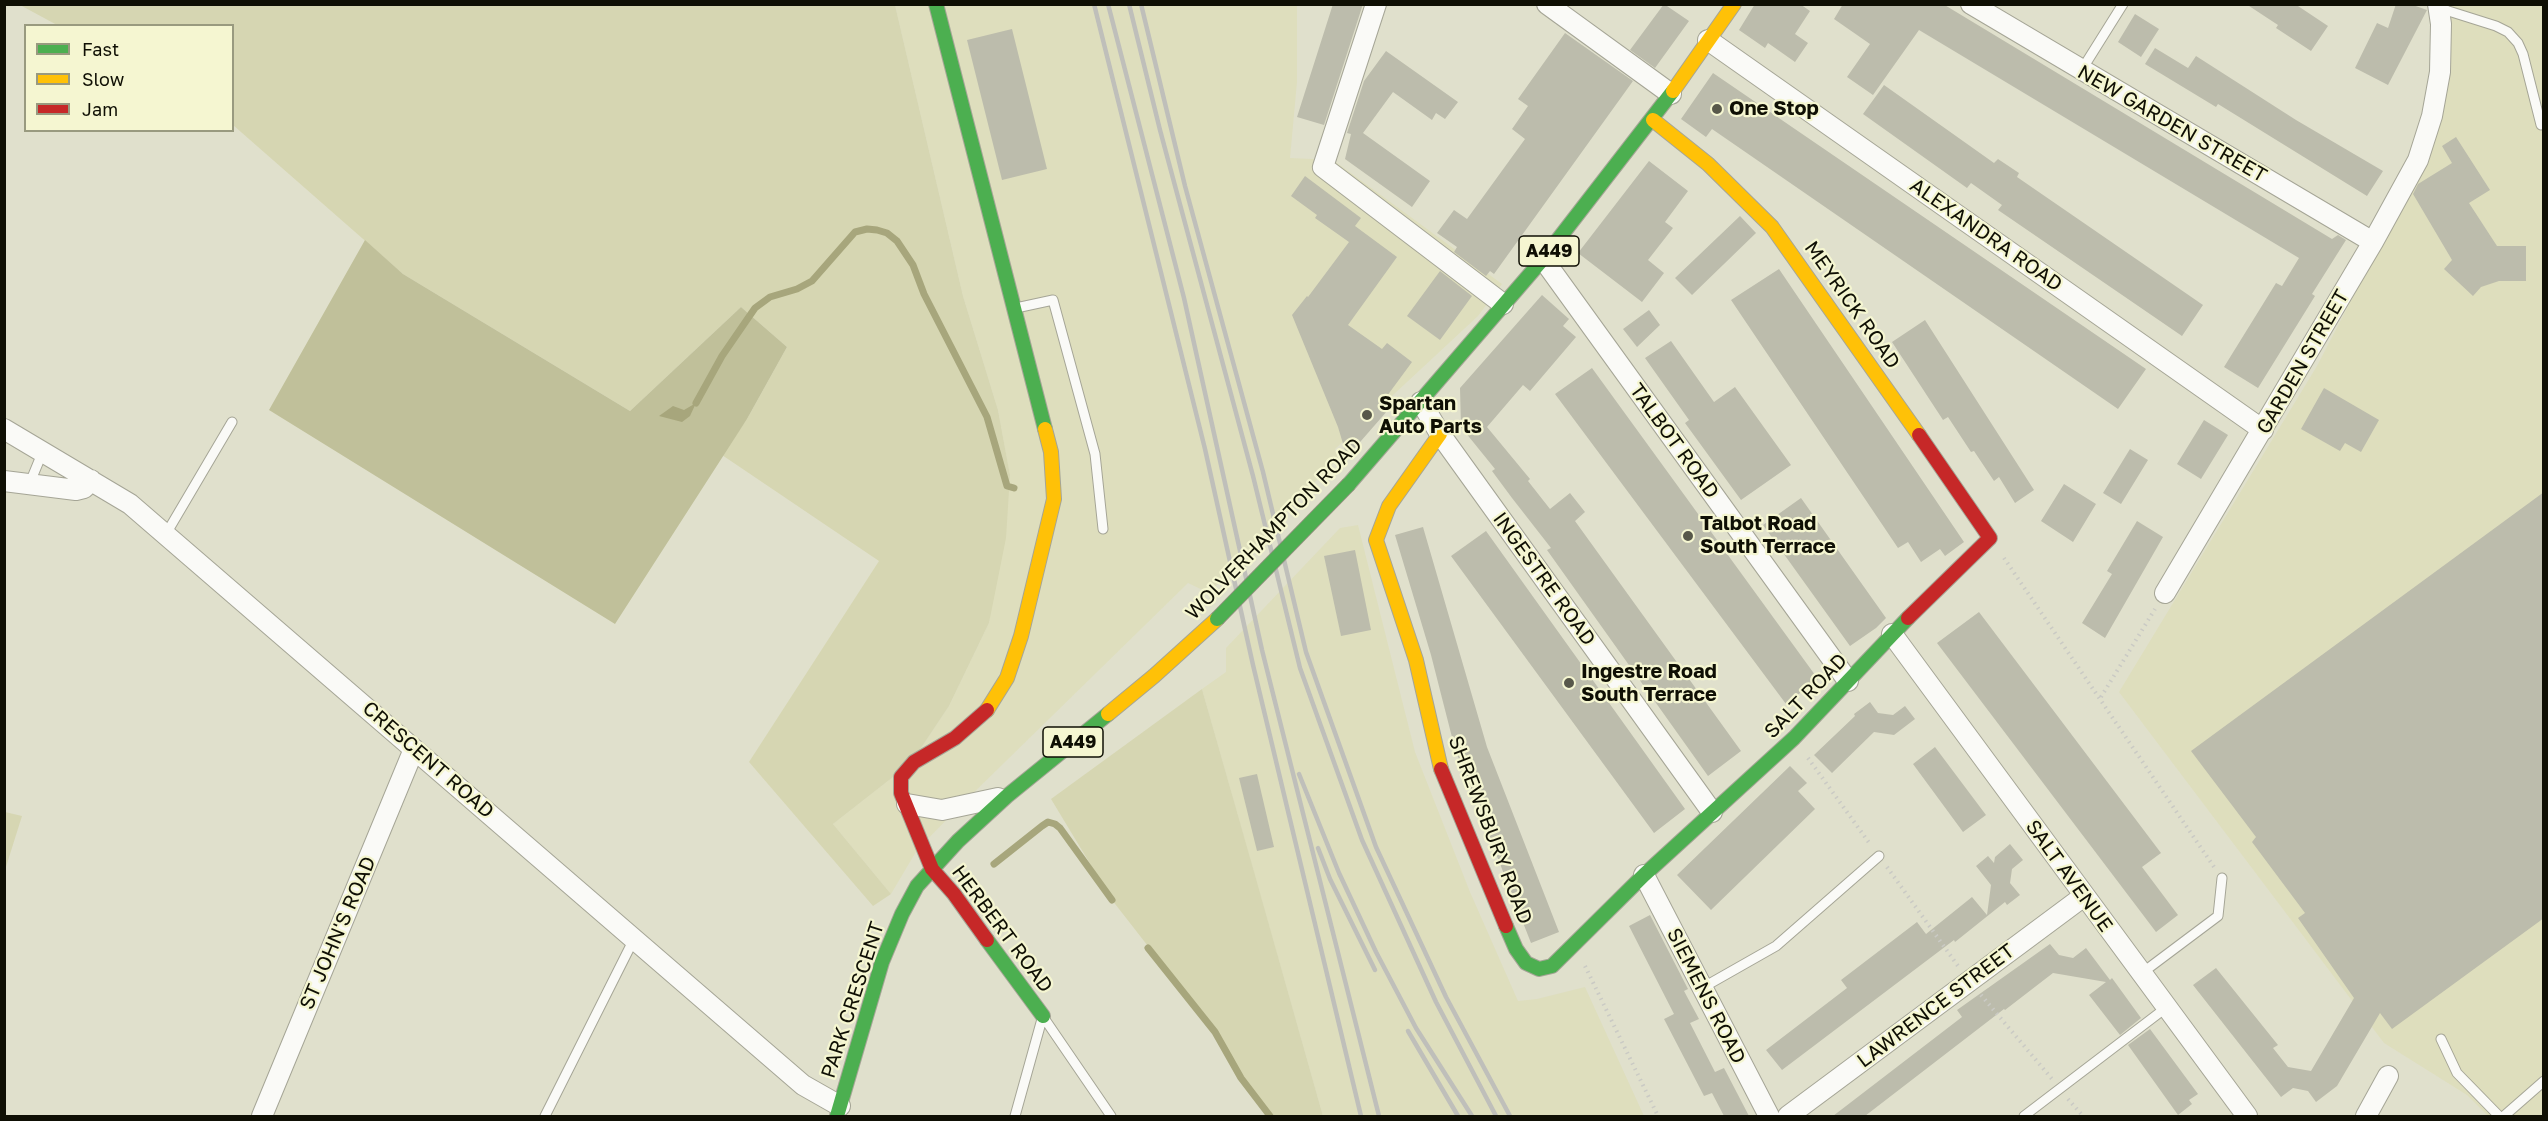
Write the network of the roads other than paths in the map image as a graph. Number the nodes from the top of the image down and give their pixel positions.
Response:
1 (936, 4) edge
2 (1376, 4) edge
3 (1546, 4) edge
4 (1734, 4) edge
5 (1971, 4) edge
6 (2123, 4) edge
7 (2438, 6) edge
8 (1708, 40) junction
9 (2081, 71) junction
10 (1671, 94) junction
11 (1653, 120) junction
12 (2541, 125) dead end
13 (2373, 242) junction
14 (1543, 259) junction
15 (1503, 304) junction
16 (1013, 309) junction
17 (1420, 402) junction
18 (232, 422) dead end
19 (4, 429) edge
20 (2263, 430) junction
21 (1440, 434) junction
22 (43, 451) junction
23 (91, 480) junction
24 (4, 481) edge
25 (29, 485) junction
26 (1103, 529) dead end
27 (166, 534) junction
28 (1990, 538) joint
29 (2165, 593) road end
30 (1892, 634) junction
31 (1848, 681) junction
32 (414, 749) junction
33 (1008, 796) junction
34 (907, 804) junction
35 (1712, 812) junction
36 (1879, 856) road end
37 (932, 869) junction
38 (1644, 875) junction
39 (2222, 878) road end
40 (2084, 896) junction
41 (634, 939) junction
42 (2142, 973) junction
43 (1702, 988) junction
44 (2167, 1007) junction
45 (1043, 1016) junction
46 (2441, 1039) dead end
47 (2388, 1076) dead end
48 (2544, 1081) edge
49 (838, 1111) edge
50 (2238, 1113) edge
51 (262, 1116) edge
52 (545, 1116) edge
53 (1015, 1116) edge
54 (1112, 1116) edge
55 (1769, 1116) edge
56 (1788, 1116) edge
57 (2024, 1116) edge
58 (2366, 1116) edge
59 (2499, 1116) edge
60 (2504, 1116) edge

1 - 16 main road
2 - 15 street
3 - 10 street
4 - 8 main road, WOLVERHAMPTON ROAD / A449
5 - 9 street, NEW GARDEN STREET
6 - 9 lane
7 - 12 lane
7 - 13 street, GARDEN STREET
8 - 10 main road, WOLVERHAMPTON ROAD / A449
8 - 20 street, ALEXANDRA ROAD
9 - 13 street, NEW GARDEN STREET
10 - 11 main road, WOLVERHAMPTON ROAD / A449
11 - 14 main road, WOLVERHAMPTON ROAD / A449
11 - 28 main road, MEYRICK ROAD
13 - 20 street, GARDEN STREET
14 - 15 main road, WOLVERHAMPTON ROAD / A449
14 - 31 street, TALBOT ROAD
15 - 17 main road, WOLVERHAMPTON ROAD / A449
16 - 26 lane
16 - 34 main road
17 - 21 street, INGESTRE ROAD
17 - 33 main road, WOLVERHAMPTON ROAD / A449, bridge
18 - 27 lane
19 - 22 street, CRESCENT ROAD
20 - 29 street, GARDEN STREET
21 - 35 street, INGESTRE ROAD
21 - 38 main road, SHREWSBURY ROAD
22 - 23 street, CRESCENT ROAD
22 - 25 lane
23 - 25 street
23 - 27 street, CRESCENT ROAD
24 - 25 street
27 - 32 street, CRESCENT ROAD
28 - 30 main road, SALT ROAD
30 - 31 main road, SALT ROAD
30 - 40 street, SALT AVENUE
31 - 35 main road, SALT ROAD
32 - 41 street, CRESCENT ROAD
32 - 51 street, ST JOHN'S ROAD
33 - 34 street
33 - 37 main road, WOLVERHAMPTON ROAD / A449
34 - 37 main road
35 - 38 main road, SALT ROAD
36 - 43 lane
37 - 45 main road, HERBERT ROAD
37 - 49 main road, PARK CRESCENT / A449
38 - 43 street, SIEMENS ROAD
39 - 42 lane
40 - 42 street, SALT AVENUE
40 - 56 street, LAWRENCE STREET
41 - 49 street, CRESCENT ROAD
41 - 52 lane
42 - 44 street, SALT AVENUE
43 - 55 street, SIEMENS ROAD
44 - 50 street, SALT AVENUE
44 - 57 lane
45 - 53 lane, HERBERT ROAD
45 - 54 lane
46 - 59 lane
47 - 58 street
48 - 60 lane

